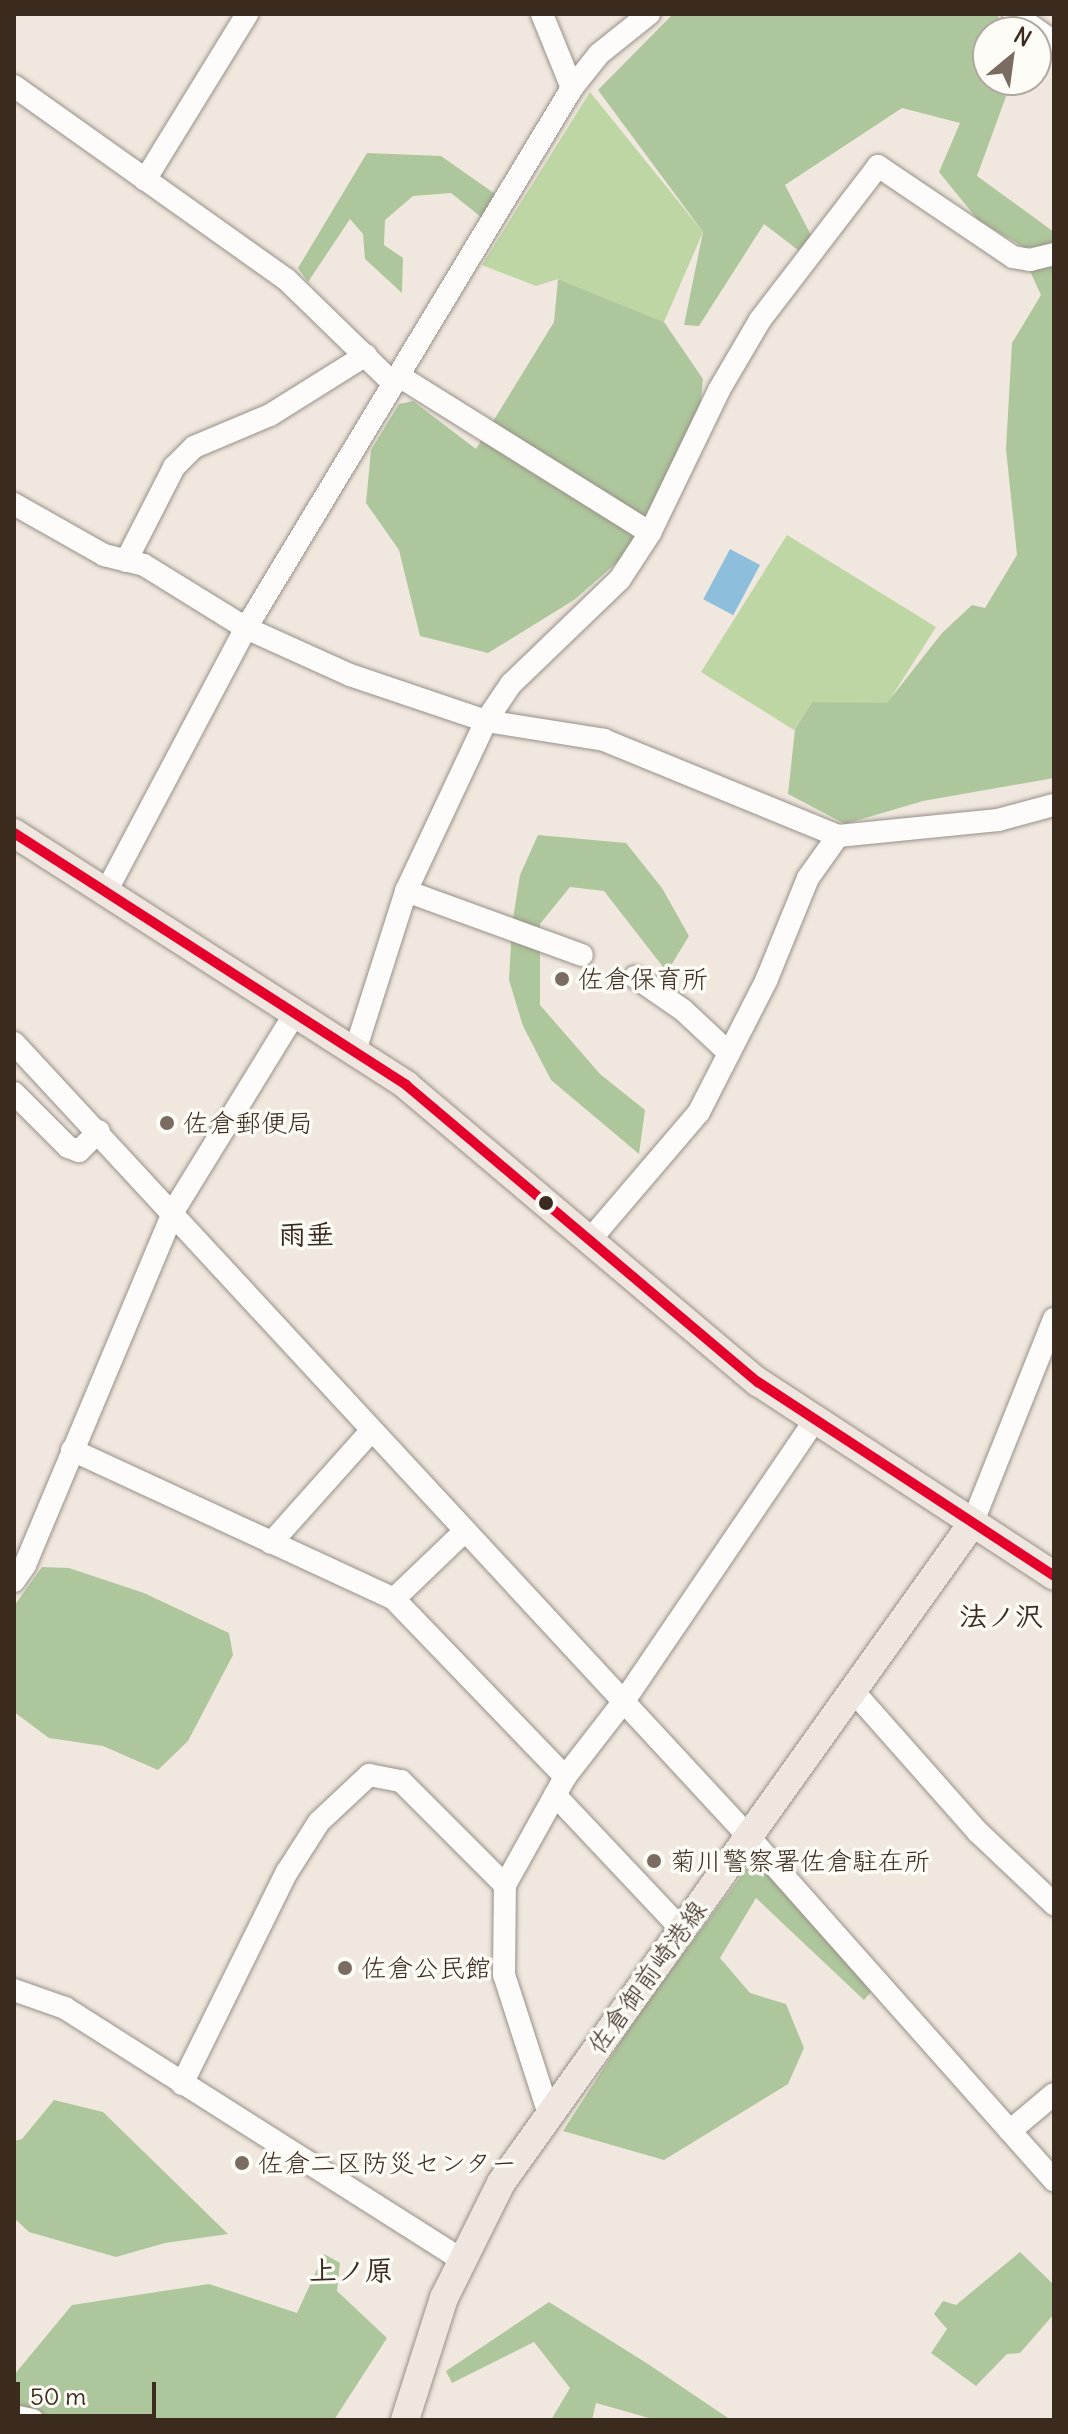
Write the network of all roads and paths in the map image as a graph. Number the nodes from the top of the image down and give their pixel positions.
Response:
1 (247, 14) edge
2 (542, 14) edge
3 (649, 14) edge
4 (1014, 14) edge
5 (1054, 42) edge
6 (14, 86) edge
7 (572, 88) junction
8 (145, 180) junction
9 (1054, 254) edge
10 (366, 355) junction
11 (396, 380) junction
12 (16, 510) edge
13 (650, 533) junction
14 (126, 561) junction
15 (246, 628) junction
16 (486, 721) junction
17 (1054, 805) edge
18 (14, 833) edge
19 (838, 836) junction
20 (406, 891) junction
21 (106, 892) junction
22 (582, 955) dead end
23 (635, 977) dead end
24 (296, 1012) junction
25 (14, 1043) edge
26 (355, 1051) junction
27 (729, 1053) junction
28 (14, 1093) edge
29 (99, 1131) junction
30 (174, 1210) junction
31 (589, 1241) junction
32 (1054, 1319) edge
33 (814, 1421) junction
34 (371, 1431) junction
35 (72, 1450) junction
36 (972, 1524) junction
37 (465, 1531) junction
38 (271, 1543) junction
39 (1054, 1576) edge
40 (14, 1581) edge
41 (394, 1599) junction
42 (854, 1692) junction
43 (624, 1701) junction
44 (560, 1786) junction
45 (750, 1838) junction
46 (505, 1885) junction
47 (1054, 1904) edge
48 (682, 1930) junction
49 (14, 1990) edge
50 (182, 2084) junction
51 (1054, 2094) edge
52 (548, 2111) junction
53 (1010, 2131) junction
54 (1054, 2180) edge
55 (460, 2259) junction
56 (14, 2416) edge
57 (33, 2420) edge
58 (405, 2420) edge

1 - 8 street
2 - 7 street
3 - 7 street
4 - 5 street
6 - 8 street
7 - 11 street
8 - 10 street
9 - 13 street
10 - 11 street
10 - 14 street
11 - 13 street
11 - 15 street
12 - 14 street
13 - 16 street
14 - 15 street
15 - 16 street
15 - 21 street
16 - 19 street
16 - 20 street
17 - 19 street
18 - 21 main road
19 - 27 street
20 - 22 street
20 - 26 street
21 - 24 main road
23 - 27 street
24 - 26 main road
24 - 30 street
25 - 29 street
26 - 31 main road
27 - 31 street
28 - 29 street
29 - 30 street
30 - 34 street
30 - 35 street
31 - 33 main road
32 - 36 street
33 - 36 main road
33 - 43 street
34 - 37 street
34 - 38 street
35 - 38 street
35 - 40 street
36 - 39 main road
36 - 42 main road, 佐倉御前崎港線
37 - 41 street
37 - 43 street
38 - 41 street
41 - 44 street
42 - 45 main road, 佐倉御前崎港線
42 - 47 street
43 - 44 street
43 - 45 street
44 - 46 street
44 - 48 street
45 - 48 main road, 佐倉御前崎港線
45 - 53 street
46 - 50 street
46 - 52 street
48 - 52 main road, 佐倉御前崎港線
49 - 50 street
50 - 55 street
51 - 53 street
52 - 55 main road, 佐倉御前崎港線
53 - 54 street
55 - 58 main road, 佐倉御前崎港線
56 - 57 street

